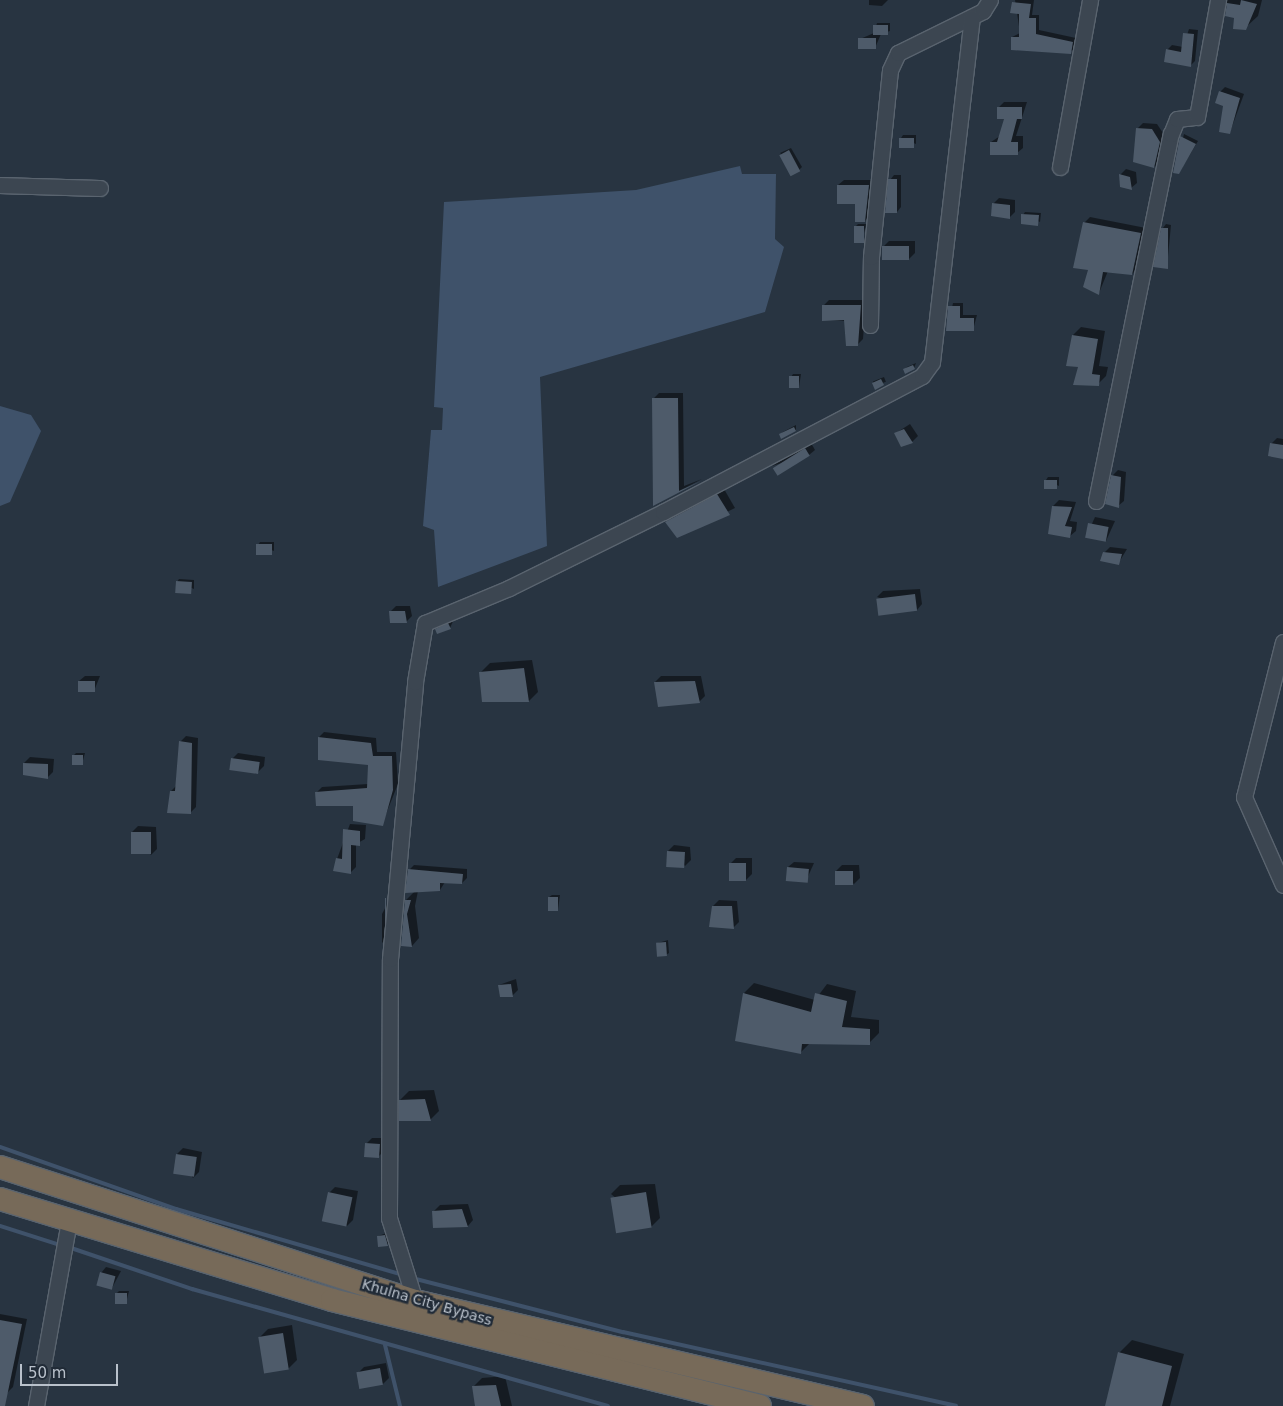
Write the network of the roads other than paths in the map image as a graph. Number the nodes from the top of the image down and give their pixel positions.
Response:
1 (990, 0) edge
2 (1090, 0) edge
3 (1218, 0) edge
4 (972, 17) junction
5 (1060, 167) dead end
6 (0, 185) edge
7 (100, 188) dead end
8 (870, 325) dead end
9 (1096, 502) dead end
10 (1283, 642) edge
11 (1283, 885) edge
12 (0, 1167) edge
13 (0, 1199) edge
14 (69, 1221) junction
15 (415, 1301) junction
16 (36, 1406) edge
17 (760, 1406) edge
18 (863, 1406) edge

1 - 4 street
2 - 5 street
3 - 9 street
4 - 8 street
4 - 15 street
6 - 7 street
10 - 11 street
12 - 15 highway, Khulna City Bypass
13 - 14 highway, Khulna City Bypass
14 - 16 street
14 - 17 highway, Khulna City Bypass
15 - 18 highway, Khulna City Bypass

